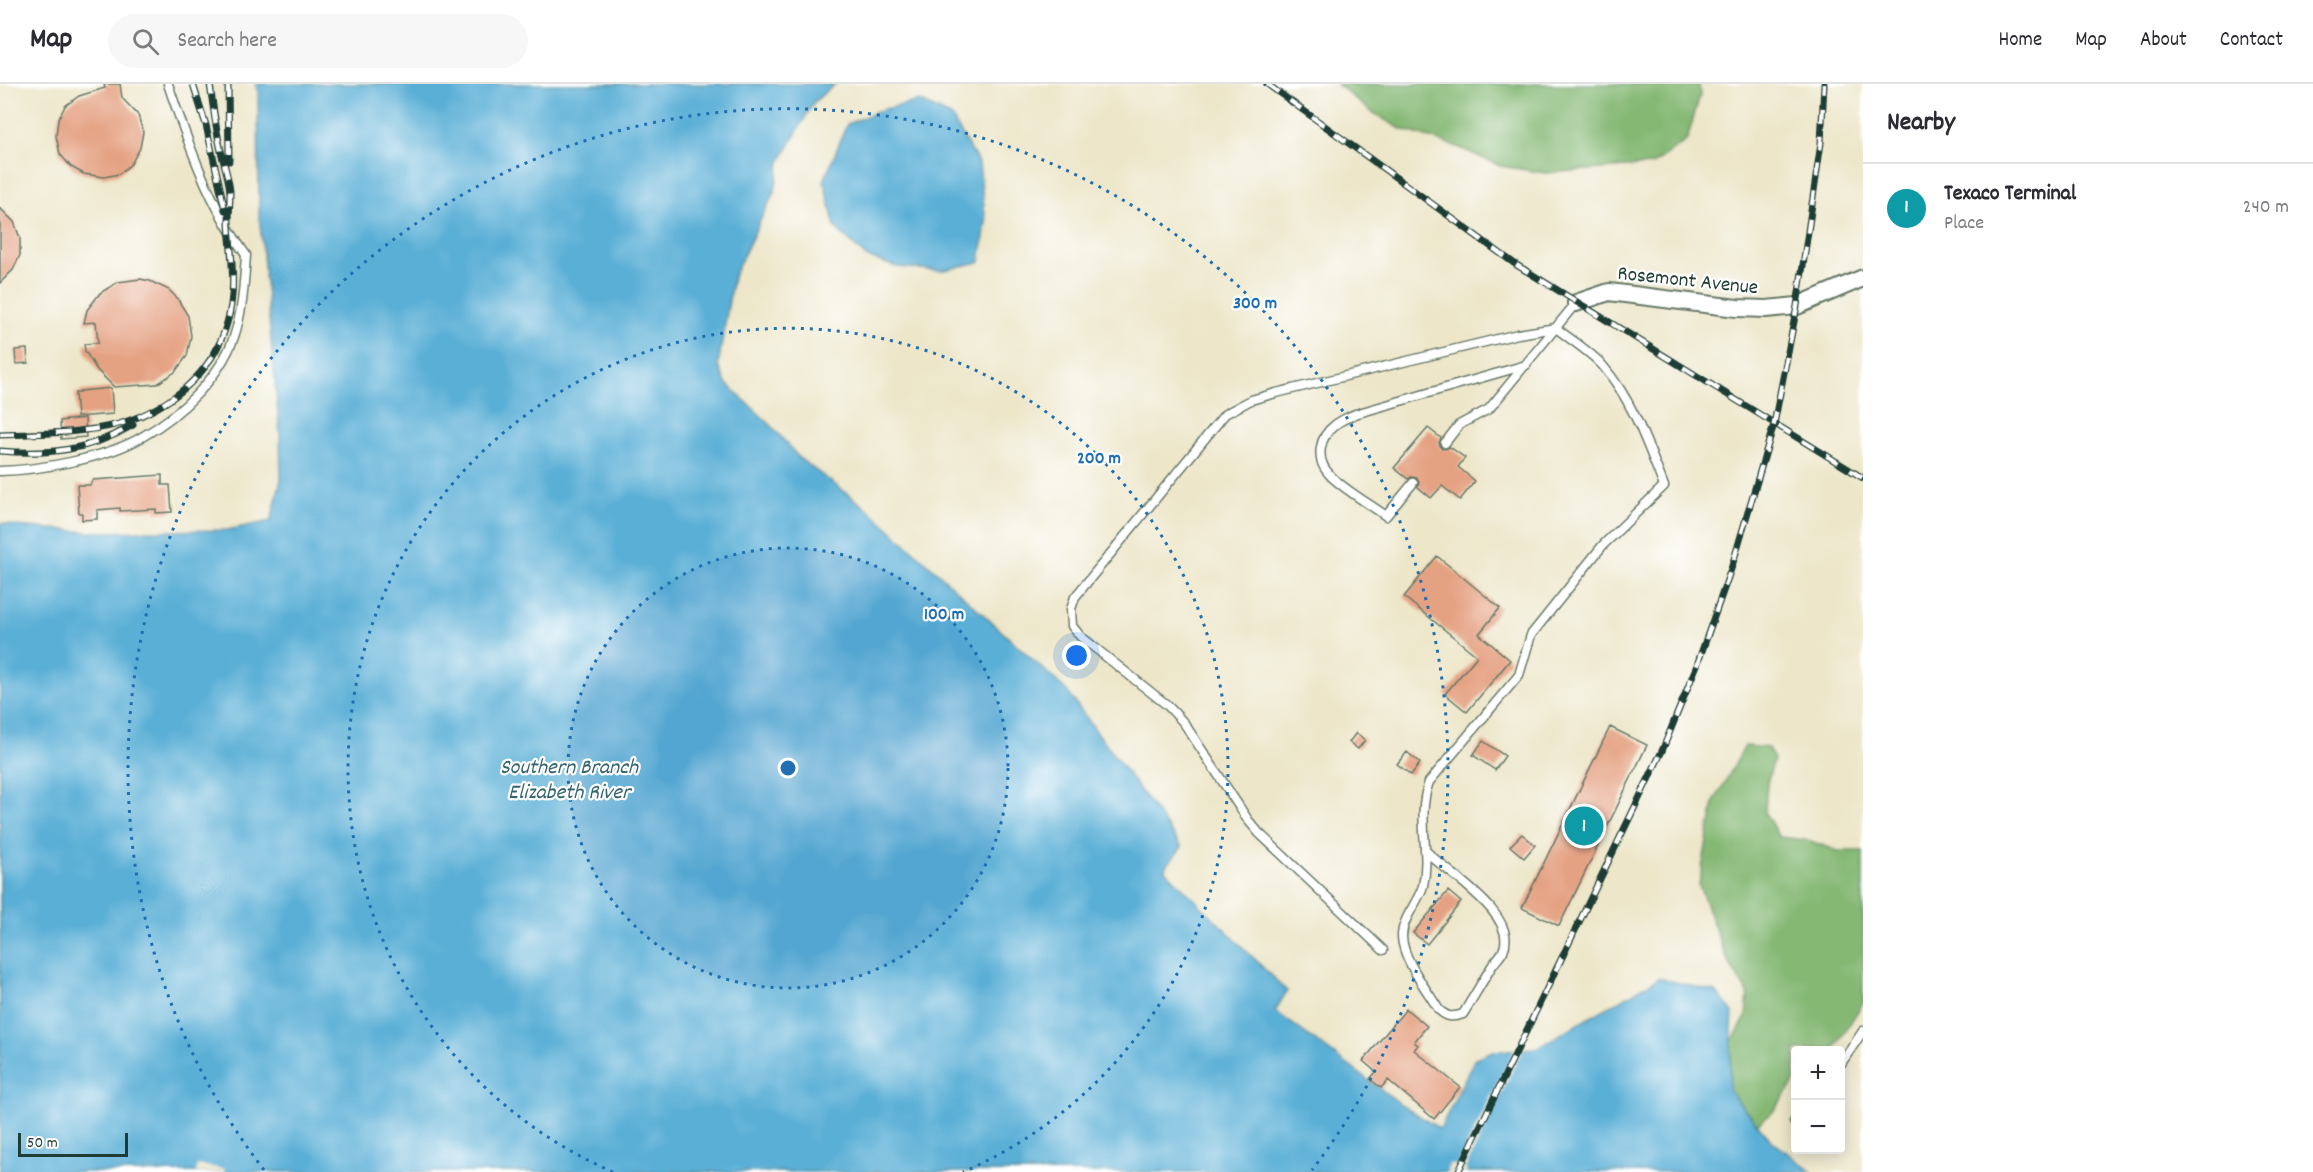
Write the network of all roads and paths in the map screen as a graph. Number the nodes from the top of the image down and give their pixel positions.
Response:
1 (168, 84) edge
2 (1863, 278) edge
3 (1576, 303) joint
4 (1556, 328) junction
5 (1526, 365) junction
6 (1445, 442) dead end
7 (0, 471) edge
8 (1413, 483) dead end
9 (1425, 850) junction
10 (1383, 950) dead end
11 (1863, 1031) edge
12 (1845, 1058) edge

1 - 7 lane
2 - 3 street, Rosemont Avenue
3 - 4 lane
4 - 5 lane
4 - 9 lane
4 - 10 lane
5 - 6 lane
5 - 8 lane
9 - 9 lane
11 - 12 lane

